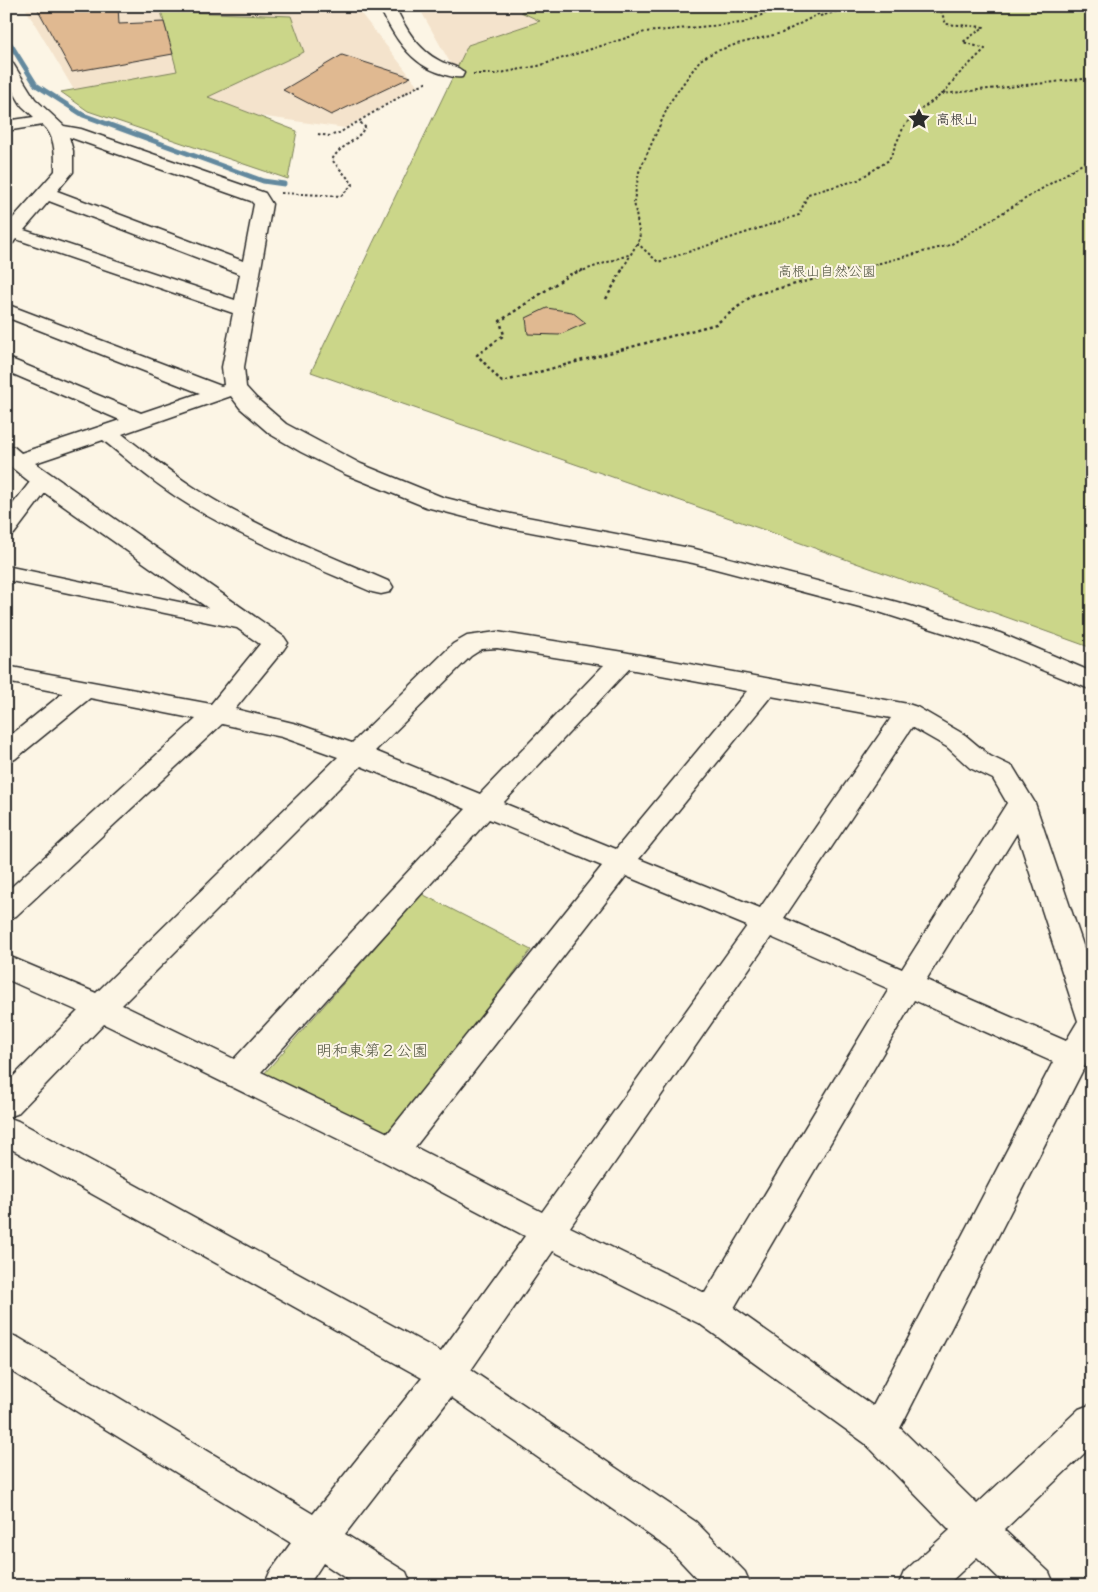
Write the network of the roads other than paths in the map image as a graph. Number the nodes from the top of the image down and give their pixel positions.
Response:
1 (387, 6) edge
2 (6, 64) edge
3 (456, 73) road end
4 (51, 125) junction
5 (6, 126) edge
6 (46, 193) junction
7 (8, 234) edge
8 (250, 271) junction
9 (6, 310) edge
10 (244, 310) junction
11 (6, 363) edge
12 (227, 390) junction
13 (139, 420) junction
14 (107, 432) junction
15 (13, 456) edge
16 (43, 481) junction
17 (6, 529) edge
18 (6, 574) edge
19 (382, 588) dead end
20 (246, 623) junction
21 (623, 660) junction
22 (6, 674) edge
23 (1092, 682) edge
24 (765, 686) junction
25 (84, 688) junction
26 (908, 713) junction
27 (217, 714) junction
28 (6, 753) edge
29 (357, 754) junction
30 (1021, 803) junction
31 (485, 806) junction
32 (620, 863) junction
33 (6, 908) edge
34 (766, 922) junction
35 (6, 966) edge
36 (907, 986) junction
37 (100, 1008) junction
38 (1092, 1018) edge
39 (1092, 1025) edge
40 (1072, 1056) junction
41 (238, 1076) junction
42 (6, 1105) edge
43 (6, 1130) edge
44 (393, 1151) junction
45 (548, 1232) junction
46 (712, 1313) junction
47 (6, 1349) edge
48 (447, 1374) junction
49 (1092, 1421) edge
50 (879, 1432) junction
51 (976, 1530) junction
52 (318, 1538) junction
53 (284, 1586) edge
54 (392, 1586) edge
55 (732, 1586) edge
56 (918, 1586) edge
57 (1035, 1586) edge

1 - 3 street
2 - 4 street
4 - 5 street
4 - 6 street
4 - 8 street
6 - 7 street
6 - 8 street
7 - 10 street
8 - 10 street
9 - 12 street
10 - 12 street
11 - 13 street
12 - 13 street
12 - 23 street
13 - 14 street
14 - 15 street
14 - 19 street
15 - 16 street
16 - 17 street
16 - 20 street
18 - 20 street
20 - 27 street
21 - 24 street
21 - 29 street
21 - 31 street
22 - 25 street
24 - 26 street
24 - 32 street
25 - 27 street
25 - 28 street
26 - 30 street
26 - 34 street
27 - 29 street
27 - 33 street
29 - 31 street
29 - 37 street
30 - 36 street
30 - 38 street
31 - 32 street
31 - 41 street
32 - 34 street
32 - 44 street
34 - 36 street
34 - 45 street
35 - 37 street
36 - 40 street
36 - 46 street
37 - 41 street
37 - 42 street
39 - 40 street
40 - 50 street
41 - 44 street
43 - 48 street
44 - 45 street
45 - 46 street
45 - 48 street
46 - 50 street
47 - 52 street
48 - 52 street
48 - 55 street
49 - 51 street
50 - 51 street
51 - 56 street
51 - 57 street
52 - 53 street
52 - 54 street

